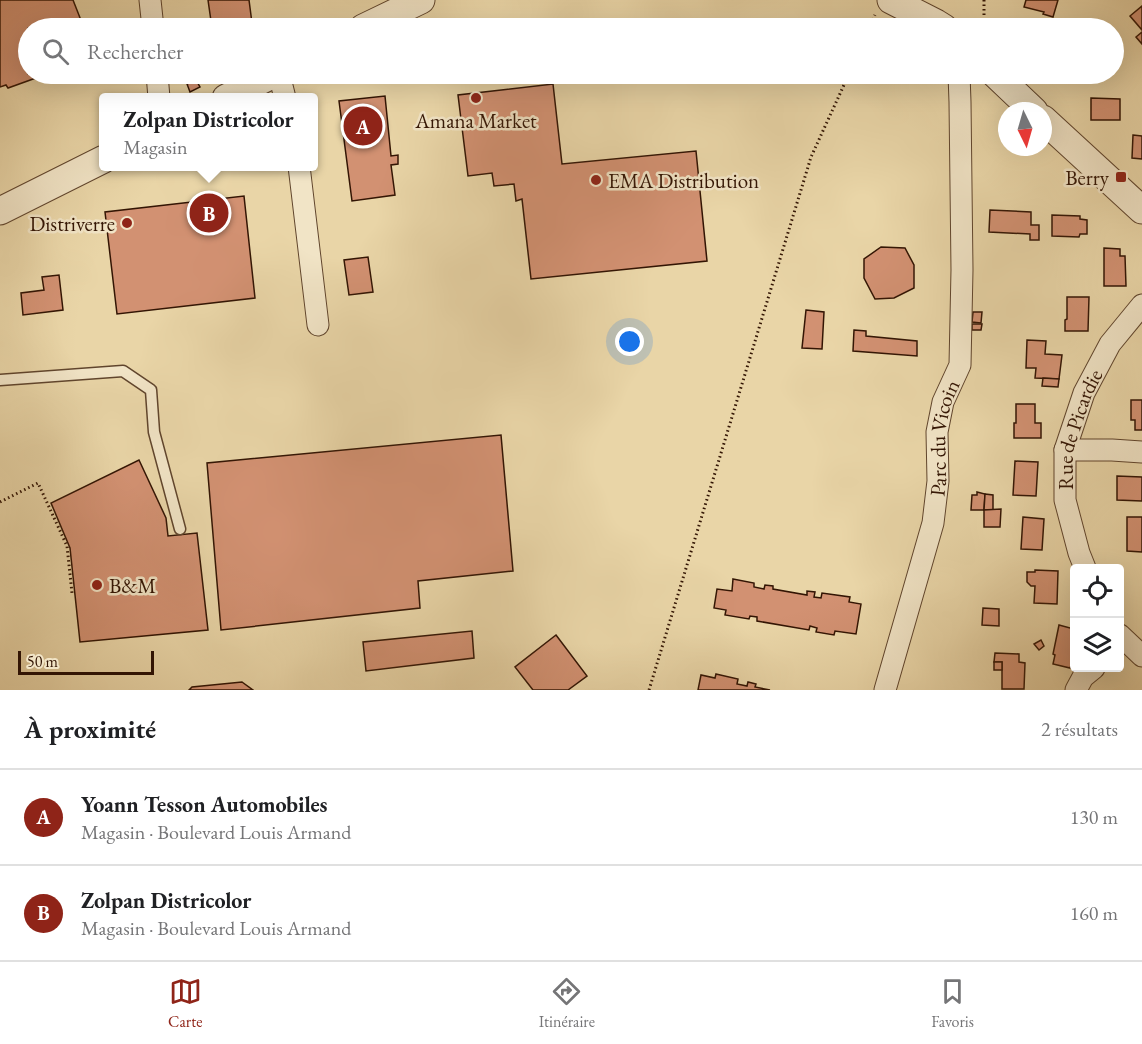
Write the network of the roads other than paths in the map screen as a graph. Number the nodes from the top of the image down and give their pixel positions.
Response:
1 (150, 0) edge
2 (421, 0) edge
3 (882, 8) edge
4 (152, 18) edge
5 (384, 18) edge
6 (918, 18) edge
7 (254, 84) edge
8 (959, 84) edge
9 (1006, 84) edge
10 (236, 93) edge
11 (1025, 102) edge
12 (1052, 127) edge
13 (99, 162) edge
14 (300, 171) edge
15 (1142, 210) edge
16 (0, 211) edge
17 (1142, 305) edge
18 (318, 325) dead end
19 (0, 380) edge
20 (1065, 450) junction
21 (1142, 452) edge
22 (180, 529) dead end
23 (1083, 564) edge
24 (1124, 639) edge
25 (1142, 656) edge
26 (1089, 672) edge
27 (885, 690) edge
28 (1076, 690) edge

1 - 4 street
2 - 5 street
3 - 6 street
7 - 10 street
8 - 27 street, Parc du Vicoin
9 - 11 street
12 - 15 street
13 - 16 street
14 - 18 street
17 - 20 street, Rue de Picardie
19 - 22 lane
20 - 21 street
20 - 23 street, Rue de Picardie
24 - 25 street
26 - 28 street

